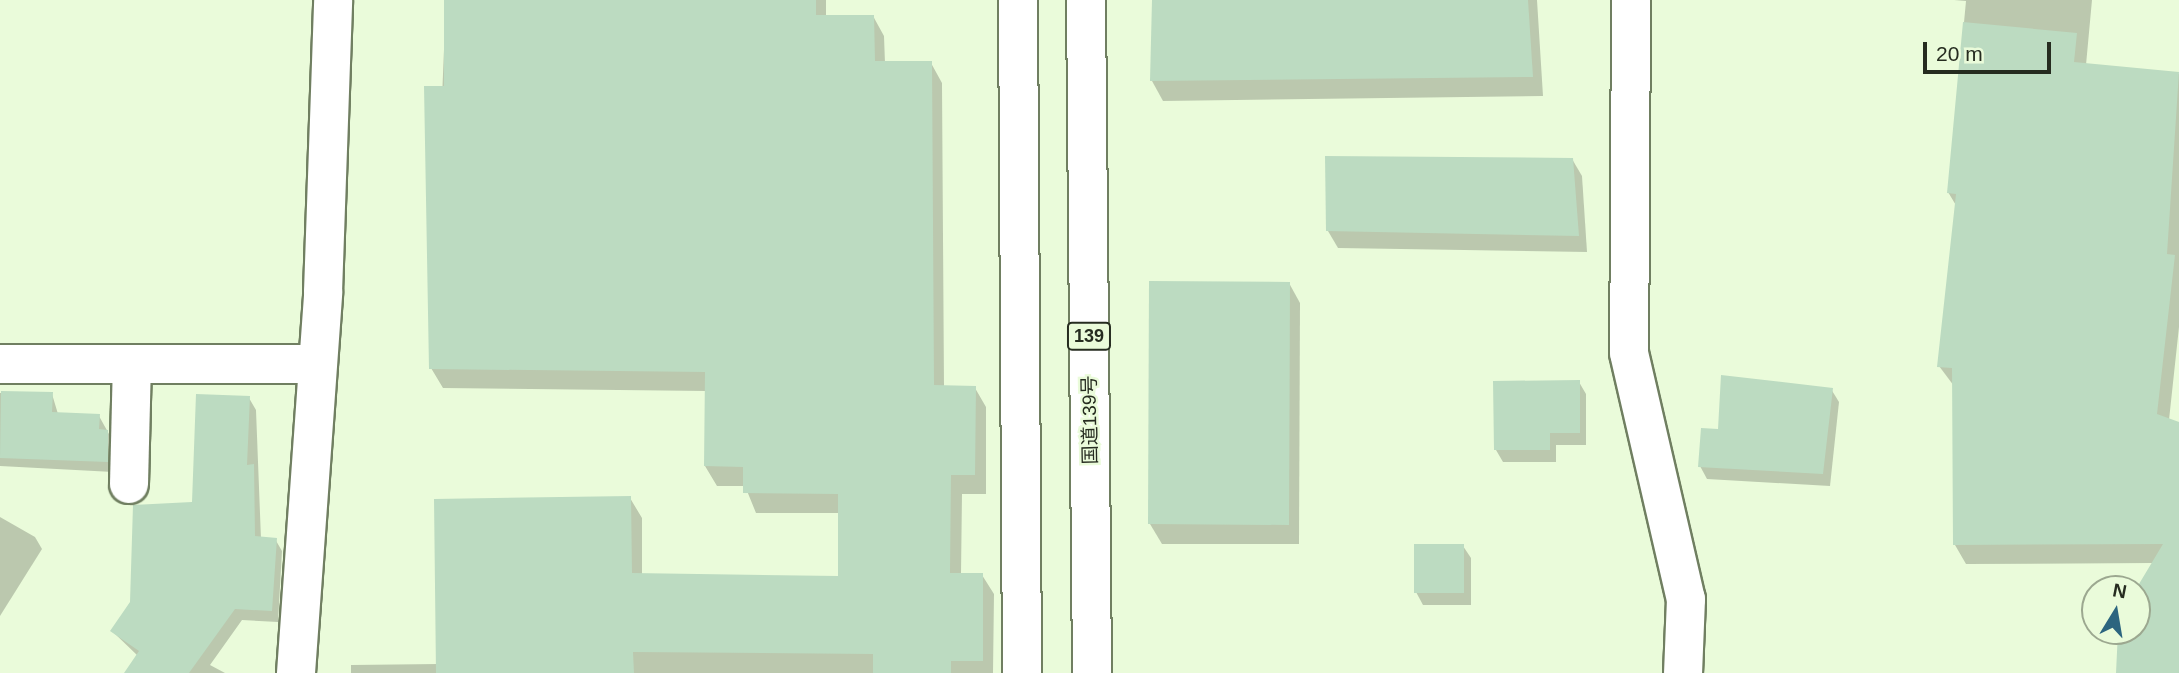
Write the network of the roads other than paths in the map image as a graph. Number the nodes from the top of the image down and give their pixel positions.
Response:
1 (333, 0) edge
2 (1018, 0) edge
3 (1086, 0) edge
4 (1631, 0) edge
5 (317, 364) junction
6 (0, 365) edge
7 (132, 365) junction
8 (130, 484) dead end
9 (296, 673) edge
10 (1022, 673) edge
11 (1092, 673) edge
12 (1683, 673) edge

1 - 5 main road
2 - 10 main road
3 - 11 main road, 国道139号 / 139
4 - 12 main road
5 - 7 main road
5 - 9 main road
6 - 7 main road
7 - 8 main road

